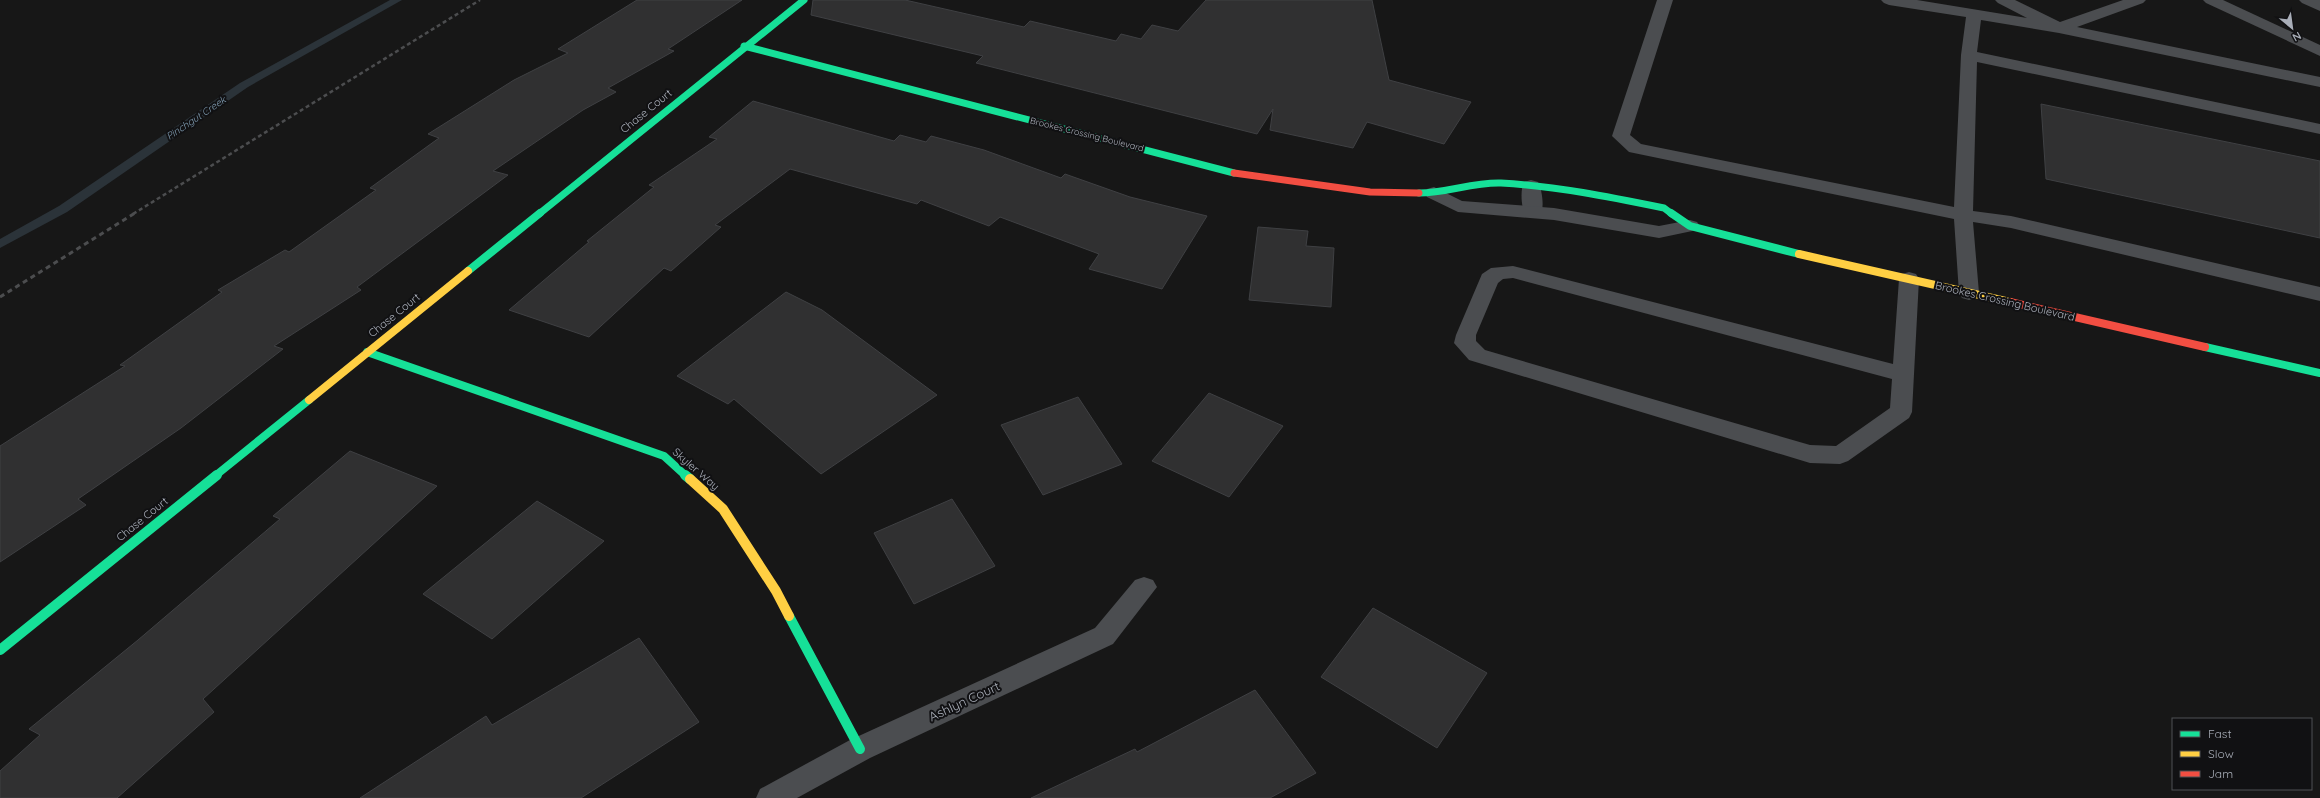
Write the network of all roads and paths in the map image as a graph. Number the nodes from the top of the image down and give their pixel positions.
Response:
1 (804, 0) edge
2 (1665, 0) edge
3 (1889, 0) edge
4 (2003, 0) edge
5 (2138, 0) edge
6 (2211, 0) edge
7 (2306, 0) edge
8 (2320, 6) edge
9 (1974, 14) junction
10 (2059, 28) junction
11 (744, 46) junction
12 (2320, 51) edge
13 (1969, 55) junction
14 (2320, 82) edge
15 (2320, 129) edge
16 (1531, 186) junction
17 (1434, 193) junction
18 (1533, 212) junction
19 (1963, 215) junction
20 (1690, 226) junction
21 (1909, 279) junction
22 (1969, 293) junction
23 (2320, 294) edge
24 (368, 352) junction
25 (2320, 373) edge
26 (1903, 374) junction
27 (1144, 587) dead end
28 (0, 650) edge
29 (860, 749) junction
30 (770, 798) edge

1 - 11 street, Chase Court
2 - 19 street
3 - 9 street
4 - 10 street
5 - 10 street
6 - 12 street
7 - 8 street
9 - 10 street
9 - 13 street
10 - 14 street
11 - 17 street, Brookes Crossing Boulevard
11 - 24 street, Chase Court
13 - 15 street
13 - 19 street
16 - 17 street, Brookes Crossing Boulevard
16 - 18 street
16 - 20 street, Brookes Crossing Boulevard
17 - 18 street, Brookes Crossing Boulevard
18 - 20 street, Brookes Crossing Boulevard
19 - 22 street
19 - 23 street
20 - 21 street, Brookes Crossing Boulevard
21 - 22 street, Brookes Crossing Boulevard
21 - 26 street
22 - 25 street, Brookes Crossing Boulevard
24 - 28 street, Chase Court
24 - 29 street, Skyler Way
26 - 26 street
27 - 29 street, Ashlyn Court
29 - 30 street, Ashlyn Court

